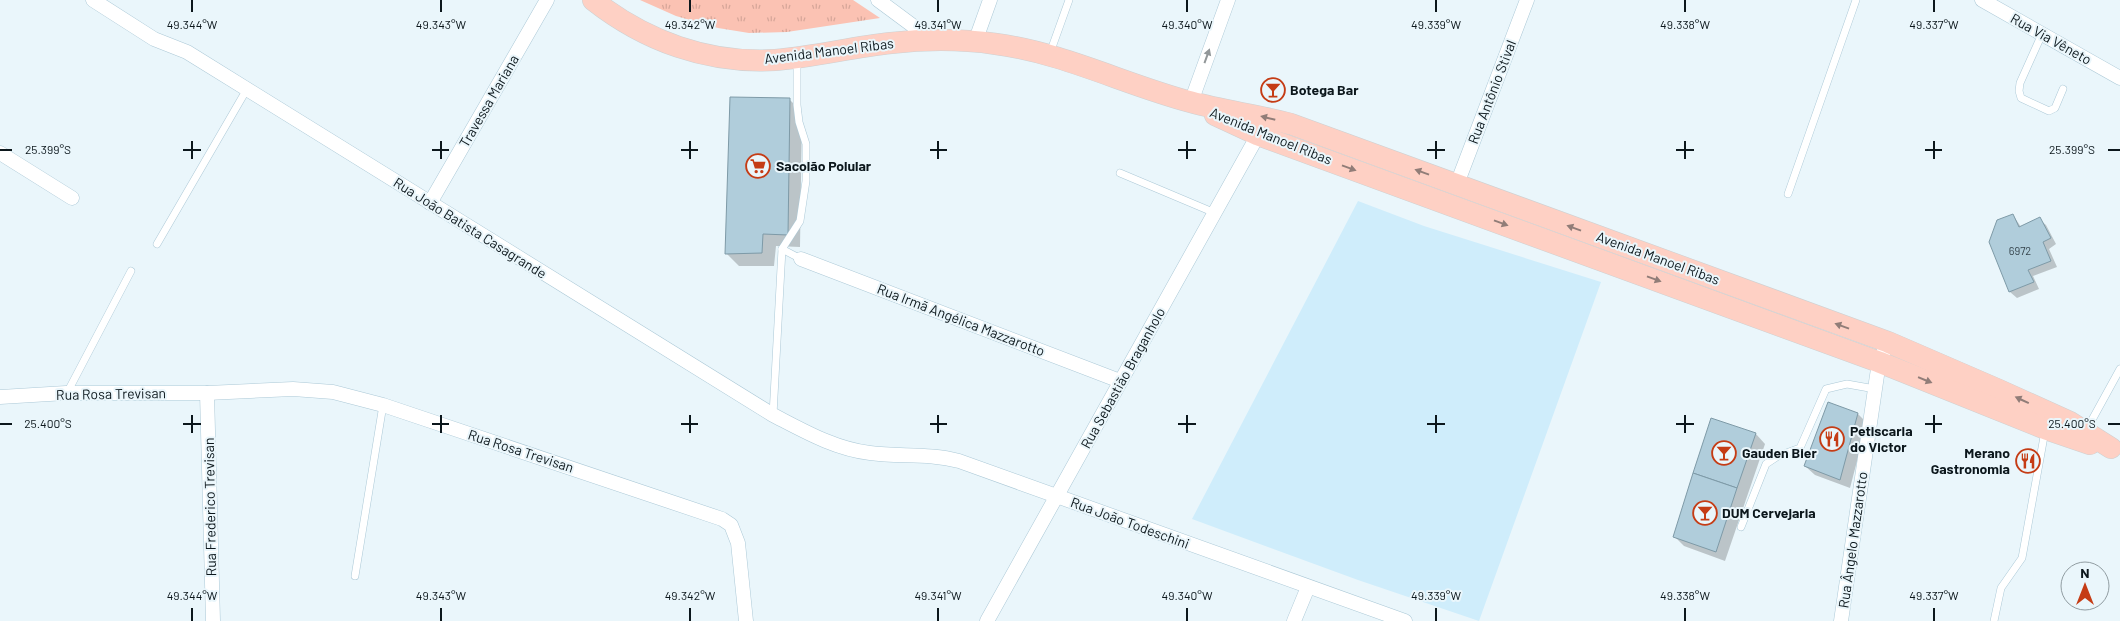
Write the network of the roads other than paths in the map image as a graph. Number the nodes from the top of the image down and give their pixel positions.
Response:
1 (93, 0) edge
2 (547, 0) edge
3 (593, 0) edge
4 (878, 0) edge
5 (990, 0) edge
6 (1069, 0) edge
7 (1228, 0) edge
8 (1527, 0) edge
9 (1856, 0) edge
10 (1982, 0) edge
11 (2042, 34) junction
12 (932, 40) junction
13 (975, 42) junction
14 (1049, 55) junction
15 (797, 58) junction
16 (2120, 78) edge
17 (246, 89) junction
18 (2063, 89) dead end
19 (1191, 102) junction
20 (1258, 134) junction
21 (0, 153) edge
22 (1120, 173) dead end
23 (1457, 184) junction
24 (1788, 194) dead end
25 (72, 198) dead end
26 (430, 203) junction
27 (1214, 213) junction
28 (157, 244) dead end
29 (782, 249) junction
30 (801, 259) joint
31 (131, 272) dead end
32 (1884, 352) junction
33 (2120, 369) edge
34 (1120, 381) junction
35 (1875, 389) junction
36 (66, 393) junction
37 (208, 393) junction
38 (0, 398) edge
39 (383, 405) junction
40 (773, 415) junction
41 (2046, 429) junction
42 (2086, 432) junction
43 (850, 450) joint
44 (2115, 450) edge
45 (1056, 496) junction
46 (1741, 527) dead end
47 (355, 576) dead end
48 (1308, 586) junction
49 (213, 621) edge
50 (746, 621) edge
51 (987, 621) edge
52 (1294, 621) edge
53 (1405, 621) edge
54 (1841, 621) edge
55 (1994, 621) edge

1 - 17 street, Rua João Batista Casagrande
2 - 26 street, Travessa Mariana
3 - 15 main road, Avenida Manoel Ribas
4 - 12 street
5 - 13 street
6 - 14 lane
19 -> 7 street
8 - 23 street, Rua Antônio Stival
9 - 24 lane
10 - 11 street, Rua Via Vêneto
11 - 16 street, Rua Via Vêneto
11 - 18 lane
12 - 13 main road, Avenida Manoel Ribas
12 - 15 main road, Avenida Manoel Ribas
13 - 14 main road, Avenida Manoel Ribas
14 - 19 main road, Avenida Manoel Ribas
15 - 29 lane
17 - 26 street, Rua João Batista Casagrande
17 - 28 lane
19 - 20 main road, Avenida Manoel Ribas
23 -> 19 main road, Avenida Manoel Ribas
20 - 27 street, Rua Sebastião Braganholo
20 -> 32 main road, Avenida Manoel Ribas
21 - 25 street
22 - 27 lane
32 -> 23 main road, Avenida Manoel Ribas
26 - 40 street, Rua João Batista Casagrande
27 - 34 street, Rua Sebastião Braganholo
29 - 30 lane
29 - 40 lane
30 - 34 street, Rua Irmã Angélica Mazzarotto
31 - 36 lane
32 - 35 street, Rua Ângelo Mazzarotto
32 -> 41 main road, Avenida Manoel Ribas
42 -> 32 main road, Avenida Manoel Ribas
33 - 42 lane
34 - 45 street, Rua Sebastião Braganholo
35 - 46 lane
35 - 54 street, Rua Ângelo Mazzarotto
36 - 37 street, Rua Rosa Trevisan
36 - 38 street, Rua Rosa Trevisan
37 - 39 street, Rua Rosa Trevisan
37 - 49 street, Rua Frederico Trevisan
39 - 47 lane
39 - 50 street, Rua Rosa Trevisan
40 - 43 street, Rua João Batista Casagrande
41 - 44 main road, Avenida Manoel Ribas
41 - 55 lane
42 - 44 main road, Avenida Manoel Ribas
43 - 45 street, Rua João Todeschini
45 - 48 street, Rua João Todeschini
45 - 51 street, Rua Sebastião Braganholo
48 - 52 street
48 - 53 street, Rua João Todeschini

